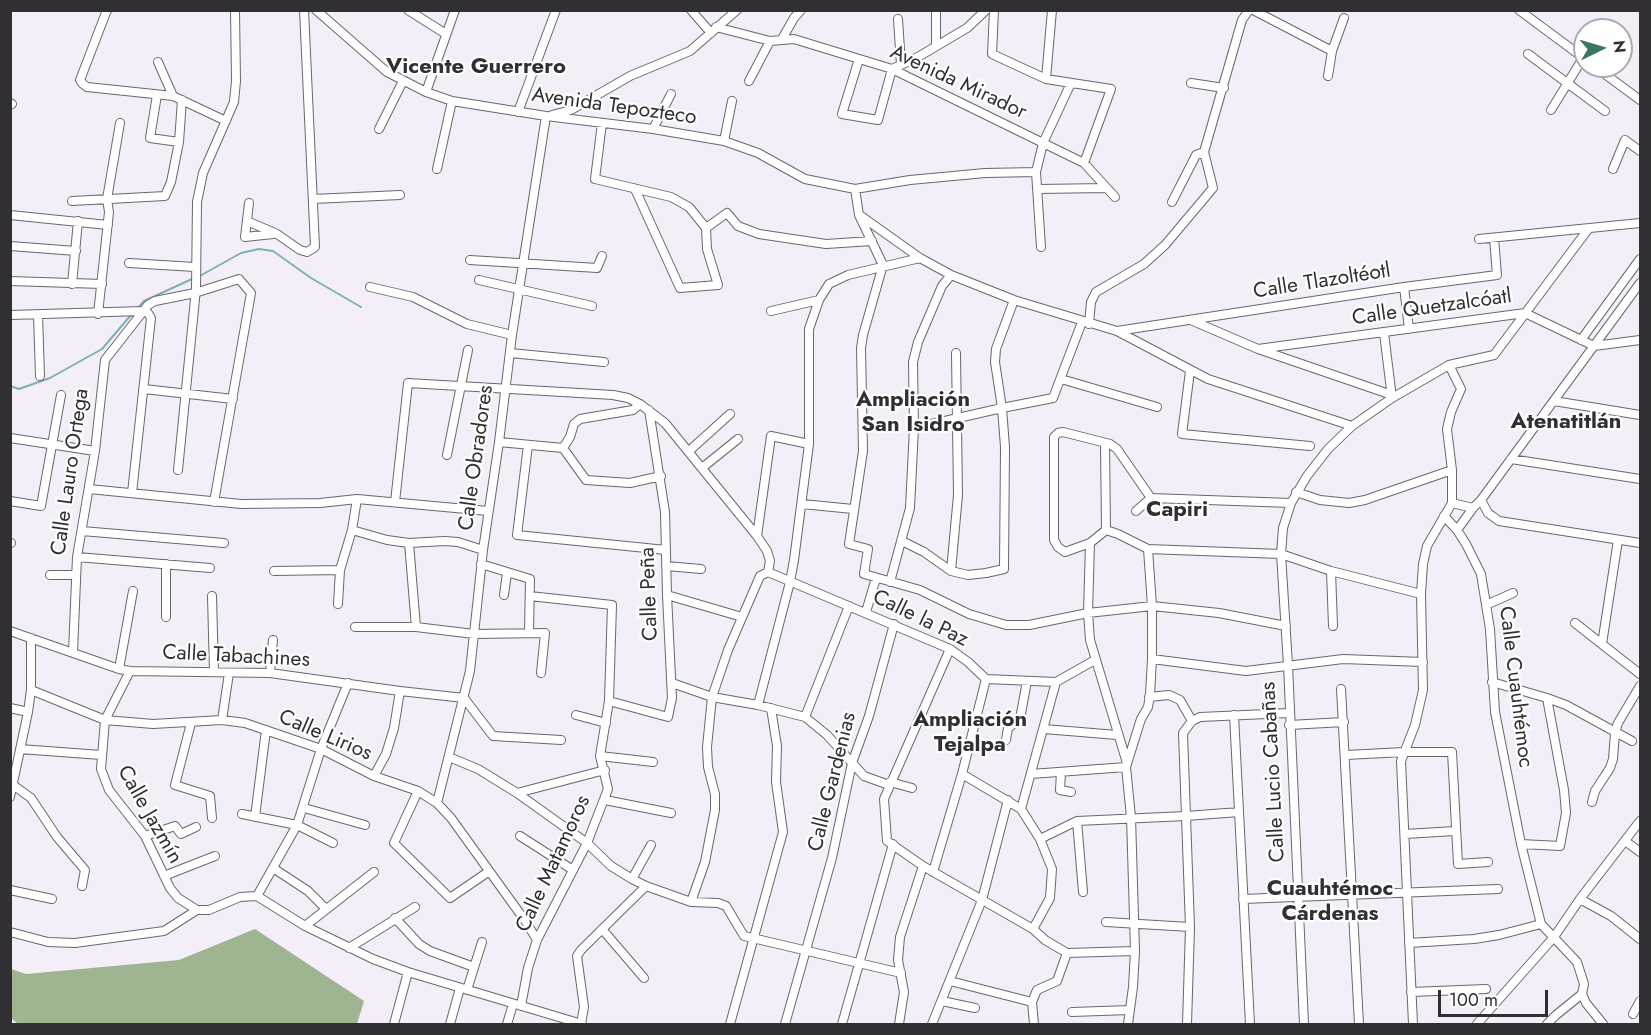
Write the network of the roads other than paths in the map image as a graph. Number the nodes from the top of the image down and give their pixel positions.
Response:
1 (107, 10) edge
2 (235, 10) edge
3 (304, 10) edge
4 (408, 10) edge
5 (455, 10) edge
6 (556, 10) edge
7 (691, 10) edge
8 (736, 10) edge
9 (801, 10) edge
10 (936, 10) edge
11 (986, 10) edge
12 (994, 10) edge
13 (1052, 10) edge
14 (1251, 10) edge
15 (1519, 10) edge
16 (318, 11) edge
17 (699, 14) edge
18 (1344, 18) dead end
19 (898, 19) dead end
20 (713, 30) junction
21 (446, 34) junction
22 (782, 39) junction
23 (770, 40) junction
24 (936, 46) junction
25 (1573, 50) edge
26 (1332, 51) junction
27 (1528, 54) dead end
28 (859, 59) junction
29 (158, 62) dead end
30 (901, 64) junction
31 (892, 69) junction
32 (1573, 75) edge
33 (1328, 76) dead end
34 (1611, 78) edge
35 (1046, 80) junction
36 (403, 81) junction
37 (749, 81) dead end
38 (1071, 83) junction
39 (1191, 83) dead end
40 (1568, 83) junction
41 (1224, 88) junction
42 (426, 92) junction
43 (671, 94) dead end
44 (157, 95) junction
45 (173, 96) junction
46 (182, 100) junction
47 (452, 100) junction
48 (732, 100) dead end
49 (1641, 100) edge
50 (1551, 110) dead end
51 (1605, 111) dead end
52 (518, 112) junction
53 (546, 116) junction
54 (226, 121) junction
55 (120, 123) dead end
56 (602, 123) junction
57 (379, 129) dead end
58 (653, 129) junction
59 (724, 141) junction
60 (179, 142) junction
61 (1043, 143) junction
62 (1641, 151) edge
63 (1204, 152) junction
64 (1084, 164) junction
65 (437, 169) dead end
66 (1613, 169) dead end
67 (1036, 172) junction
68 (1105, 188) junction
69 (635, 189) junction
70 (855, 189) junction
71 (1038, 189) junction
72 (400, 195) dead end
73 (1115, 197) dead end
74 (107, 199) junction
75 (313, 199) junction
76 (72, 201) dead end
77 (1172, 202) dead end
78 (249, 203) dead end
79 (10, 215) edge
80 (859, 215) junction
81 (74, 221) junction
82 (247, 221) junction
83 (1641, 223) edge
84 (108, 225) junction
85 (706, 228) junction
86 (1589, 228) junction
87 (277, 234) junction
88 (1494, 238) junction
89 (1479, 239) dead end
90 (872, 242) junction
91 (10, 246) edge
92 (1041, 247) dead end
93 (76, 251) junction
94 (602, 255) dead end
95 (916, 255) junction
96 (1641, 259) edge
97 (470, 260) dead end
98 (129, 263) dead end
99 (523, 263) junction
100 (882, 263) junction
101 (195, 271) junction
102 (951, 275) junction
103 (479, 280) dead end
104 (10, 281) edge
105 (1641, 283) edge
106 (72, 284) junction
107 (102, 284) junction
108 (1404, 287) junction
109 (370, 288) dead end
110 (519, 289) junction
111 (195, 291) junction
112 (819, 300) junction
113 (1014, 300) junction
114 (592, 306) dead end
115 (141, 311) junction
116 (771, 312) dead end
117 (1525, 313) junction
118 (98, 314) junction
119 (10, 315) edge
120 (38, 315) junction
121 (1191, 320) junction
122 (1086, 323) junction
123 (1409, 329) junction
124 (1117, 331) junction
125 (1384, 333) junction
126 (512, 335) junction
127 (1581, 340) junction
128 (1641, 340) edge
129 (1594, 346) junction
130 (1258, 349) junction
131 (468, 350) dead end
132 (957, 352) dead end
133 (509, 357) junction
134 (604, 362) dead end
135 (1449, 365) junction
136 (1190, 371) junction
137 (40, 376) dead end
138 (1061, 379) junction
139 (460, 385) junction
140 (506, 388) junction
141 (144, 389) junction
142 (185, 394) junction
143 (61, 395) dead end
144 (1392, 397) junction
145 (233, 399) junction
146 (1554, 401) junction
147 (640, 404) junction
148 (1157, 407) dead end
149 (1002, 408) junction
150 (649, 410) junction
151 (730, 414) dead end
152 (1641, 415) edge
153 (958, 417) junction
154 (1352, 426) junction
155 (914, 428) junction
156 (10, 438) edge
157 (738, 439) dead end
158 (499, 442) junction
159 (1105, 443) junction
160 (808, 444) junction
161 (52, 445) junction
162 (528, 445) junction
163 (1310, 446) dead end
164 (563, 448) junction
165 (95, 451) junction
166 (690, 451) junction
167 (447, 455) dead end
168 (1511, 459) junction
169 (702, 468) junction
170 (178, 470) dead end
171 (1452, 470) junction
172 (661, 476) junction
173 (1641, 479) edge
174 (89, 489) junction
175 (1296, 492) junction
176 (132, 493) junction
177 (1151, 498) junction
178 (357, 499) junction
179 (1480, 500) junction
180 (10, 501) edge
181 (214, 501) junction
182 (394, 502) junction
183 (1291, 503) junction
184 (1452, 503) junction
185 (802, 504) junction
186 (1473, 508) junction
187 (853, 509) junction
188 (1136, 510) dead end
189 (488, 511) junction
190 (1444, 516) junction
191 (352, 530) junction
192 (1106, 530) junction
193 (1457, 530) junction
194 (82, 531) junction
195 (757, 536) junction
196 (1618, 540) junction
197 (902, 541) junction
198 (224, 543) dead end
199 (409, 543) junction
200 (1090, 543) junction
201 (1641, 543) edge
202 (1148, 549) junction
203 (483, 550) junction
204 (666, 550) junction
205 (1281, 554) junction
206 (77, 556) junction
207 (166, 564) junction
208 (481, 564) junction
209 (666, 567) junction
210 (210, 568) dead end
211 (701, 569) dead end
212 (340, 570) junction
213 (274, 571) dead end
214 (951, 571) junction
215 (1330, 571) junction
216 (768, 572) junction
217 (507, 573) junction
218 (50, 574) dead end
219 (75, 575) junction
220 (876, 578) junction
221 (790, 582) junction
222 (890, 582) junction
223 (134, 591) dead end
224 (1513, 593) dead end
225 (504, 594) dead end
226 (1421, 594) junction
227 (530, 596) junction
228 (666, 596) junction
229 (212, 597) dead end
230 (338, 604) dead end
231 (1486, 605) junction
232 (849, 606) junction
233 (1152, 606) junction
234 (867, 612) junction
235 (1088, 612) junction
236 (166, 617) dead end
237 (742, 617) junction
238 (1575, 623) dead end
239 (894, 624) junction
240 (1286, 626) junction
241 (1333, 626) dead end
242 (355, 627) dead end
243 (416, 627) junction
244 (10, 631) edge
245 (529, 633) junction
246 (474, 634) junction
247 (31, 638) junction
248 (273, 640) dead end
249 (1602, 644) junction
250 (950, 649) junction
251 (73, 652) junction
252 (1152, 659) junction
253 (1095, 660) junction
254 (1423, 662) junction
255 (1288, 665) junction
256 (119, 669) junction
257 (130, 670) junction
258 (214, 672) junction
259 (229, 673) junction
260 (270, 673) junction
261 (541, 673) dead end
262 (1641, 674) edge
263 (986, 679) junction
264 (1027, 681) junction
265 (1056, 682) junction
266 (1492, 682) junction
267 (348, 683) junction
268 (672, 683) junction
269 (1641, 686) edge
270 (1341, 688) dead end
271 (31, 690) junction
272 (400, 691) junction
273 (712, 697) junction
274 (1149, 697) junction
275 (464, 698) junction
276 (1547, 698) junction
277 (609, 701) junction
278 (758, 705) junction
279 (10, 708) edge
280 (771, 708) junction
281 (28, 712) junction
282 (1289, 713) junction
283 (576, 715) dead end
284 (1234, 715) junction
285 (805, 717) junction
286 (105, 720) junction
287 (222, 720) junction
288 (1192, 721) junction
289 (1344, 722) junction
290 (191, 723) junction
291 (606, 723) junction
292 (1289, 725) junction
293 (1044, 729) junction
294 (266, 730) junction
295 (1615, 733) junction
296 (1117, 735) junction
297 (561, 740) dead end
298 (1006, 740) dead end
299 (1632, 741) dead end
300 (20, 749) junction
301 (321, 749) junction
302 (1404, 752) junction
303 (101, 755) junction
304 (1346, 755) junction
305 (600, 756) junction
306 (449, 757) junction
307 (653, 762) dead end
308 (852, 763) junction
309 (1127, 765) junction
310 (13, 769) edge
311 (605, 770) junction
312 (1061, 772) junction
313 (962, 774) junction
314 (1031, 774) junction
315 (374, 776) junction
316 (889, 784) junction
317 (13, 785) junction
318 (912, 788) dead end
319 (418, 791) junction
320 (1071, 792) dead end
321 (517, 793) junction
322 (10, 797) edge
323 (605, 800) junction
324 (1008, 800) junction
325 (437, 802) junction
326 (1592, 802) dead end
327 (304, 808) junction
328 (1021, 809) junction
329 (1239, 812) junction
330 (671, 813) dead end
331 (242, 814) dead end
332 (1186, 816) junction
333 (255, 817) junction
334 (1131, 817) junction
335 (212, 818) dead end
336 (1077, 820) junction
337 (1641, 821) edge
338 (297, 825) junction
339 (365, 825) dead end
340 (196, 827) dead end
341 (1455, 831) junction
342 (1405, 834) junction
343 (145, 836) junction
344 (520, 836) dead end
345 (1040, 839) junction
346 (1625, 841) junction
347 (890, 842) junction
348 (333, 843) dead end
349 (587, 843) junction
350 (1521, 844) junction
351 (651, 845) dead end
352 (1641, 852) edge
353 (215, 856) dead end
354 (1488, 862) dead end
355 (923, 866) junction
356 (273, 868) junction
357 (573, 870) junction
358 (374, 872) dead end
359 (488, 872) junction
360 (933, 872) junction
361 (164, 876) junction
362 (632, 879) junction
363 (82, 885) dead end
364 (646, 886) junction
365 (1498, 889) dead end
366 (10, 890) edge
367 (1083, 892) dead end
368 (1407, 893) junction
369 (1352, 895) junction
370 (257, 897) junction
371 (1298, 897) junction
372 (52, 899) dead end
373 (1243, 899) junction
374 (1580, 899) junction
375 (982, 900) junction
376 (691, 902) junction
377 (415, 907) dead end
378 (326, 909) junction
379 (197, 910) junction
380 (394, 918) junction
381 (1106, 922) dead end
382 (1541, 924) junction
383 (1135, 925) junction
384 (305, 926) junction
385 (1190, 927) junction
386 (1033, 928) junction
387 (602, 929) junction
388 (10, 932) edge
389 (754, 938) junction
390 (1554, 938) junction
391 (1641, 939) edge
392 (537, 940) junction
393 (482, 942) dead end
394 (1409, 943) junction
395 (349, 948) junction
396 (807, 950) junction
397 (1135, 951) junction
398 (1067, 953) junction
399 (859, 964) junction
400 (474, 967) junction
401 (408, 972) junction
402 (902, 973) junction
403 (644, 978) dead end
404 (950, 981) junction
405 (464, 989) junction
406 (1486, 989) dead end
407 (1411, 992) junction
408 (1582, 994) junction
409 (942, 1001) junction
410 (1641, 1001) edge
411 (1032, 1002) junction
412 (517, 1005) junction
413 (975, 1008) dead end
414 (1130, 1010) junction
415 (1072, 1012) dead end
416 (1634, 1014) dead end
417 (564, 1022) edge
418 (394, 1024) edge
419 (450, 1024) edge
420 (507, 1024) edge
421 (582, 1024) edge
422 (730, 1024) edge
423 (785, 1024) edge
424 (842, 1024) edge
425 (899, 1024) edge
426 (932, 1024) edge
427 (1034, 1024) edge
428 (1128, 1024) edge
429 (1186, 1024) edge
430 (1250, 1024) edge
431 (1304, 1024) edge
432 (1359, 1024) edge
433 (1413, 1024) edge
434 (1477, 1024) edge
435 (1547, 1024) edge
436 (1603, 1024) edge

1 - 44 street
2 - 54 street
3 - 75 street
4 - 21 street
5 - 21 street
6 - 52 street
7 - 17 street
8 - 20 street
9 - 22 street
10 - 24 street
11 - 24 street
12 - 35 street
13 - 35 street
14 - 26 street
14 - 41 street
15 - 25 street
16 - 36 street, Avenida Tepozteco
17 - 20 street
18 - 26 street
19 - 30 street
20 - 23 street, Avenida Mirador
20 - 53 street
21 - 42 street
22 - 23 street, Avenida Mirador
22 - 28 street, Avenida Mirador
23 - 37 street
24 - 30 street
26 - 33 street
27 - 40 street
28 - 31 street, Avenida Mirador
28 - 31 street
29 - 45 street
30 - 31 street
31 - 61 street, Avenida Mirador
32 - 40 street
34 - 49 street
35 - 38 street
36 - 42 street, Avenida Tepozteco
36 - 57 street
38 - 61 street
38 - 64 street
39 - 41 street
40 - 50 street
40 - 51 street
41 - 63 street
42 - 47 street, Avenida Tepozteco
43 - 58 street
44 - 45 street
44 - 60 street
45 - 46 street
46 - 54 street
46 - 60 street
47 - 52 street, Avenida Tepozteco
47 - 65 street
48 - 59 street
52 - 53 street, Avenida Tepozteco
53 - 56 street, Avenida Tepozteco
53 - 99 street, Calle Obradores
54 - 101 street
55 - 74 street
56 - 58 street, Avenida Tepozteco
56 - 69 street
58 - 59 street, Avenida Tepozteco
59 - 70 street, Avenida Tepozteco
60 - 74 street
61 - 64 street, Avenida Mirador
61 - 67 street
62 - 66 street
63 - 77 street
63 - 122 street
64 - 68 street, Avenida Mirador
67 - 70 street
67 - 71 street
68 - 71 street
68 - 73 street, Avenida Mirador
69 - 85 street
69 - 85 street
70 - 80 street
71 - 92 street
72 - 75 street
74 - 76 street
74 - 84 street
75 - 87 street
78 - 82 street
79 - 81 street
80 - 90 street
80 - 95 street
81 - 84 street
81 - 93 street
82 - 87 street
82 - 87 street
83 - 86 street
84 - 107 street
85 - 90 street
86 - 88 street
86 - 117 street, Calle Lucio Cabañas
88 - 89 street
88 - 108 street, Calle Tlazoltéotl
90 - 100 street
91 - 93 street
93 - 106 street
94 - 99 street
95 - 100 street
95 - 102 street
96 - 127 street
97 - 99 street
98 - 101 street
99 - 110 street, Calle Obradores
100 - 112 street
100 - 187 street
101 - 111 street
102 - 113 street
102 - 155 street
103 - 110 street
104 - 106 street
105 - 129 street
106 - 107 street
107 - 118 street
108 - 121 street, Calle Tlazoltéotl
108 - 123 street
109 - 126 street
110 - 114 street
110 - 126 street, Calle Obradores
111 - 115 street
111 - 142 street
111 - 145 street
112 - 116 street
112 - 160 street
113 - 122 street
113 - 149 street
115 - 118 street
115 - 141 street
115 - 165 street, Calle Lauro Ortega
117 - 123 street, Calle Quetzalcóatl
117 - 127 street, Calle Quetzalcóatl
117 - 135 street, Calle Lucio Cabañas
118 - 120 street
119 - 120 street
120 - 137 street
121 - 124 street, Calle Tlazoltéotl
121 - 130 street
122 - 124 street
122 - 138 street
123 - 125 street, Calle Quetzalcóatl
124 - 136 street
125 - 130 street, Calle Quetzalcóatl
125 - 144 street
126 - 133 street, Calle Obradores
127 - 129 street, Calle Quetzalcóatl
128 - 129 street
129 - 146 street
130 - 144 street
131 - 139 street
132 - 153 street
133 - 134 street
133 - 140 street, Calle Obradores
135 - 144 street, Calle Lucio Cabañas
135 - 171 street
136 - 154 street
136 - 163 street
138 - 148 street
138 - 149 street
139 - 140 street
139 - 167 street
139 - 182 street
140 - 147 street
140 - 158 street, Calle Obradores
141 - 142 street
141 - 176 street
142 - 145 street
142 - 170 street
143 - 161 street
144 - 154 street, Calle Lucio Cabañas
145 - 181 street
146 - 152 street
146 - 168 street
147 - 150 street
147 - 164 street
149 - 153 street
149 - 214 street
150 - 166 street
150 - 172 street, Calle Peña
151 - 166 street
153 - 155 street
153 - 214 street
154 - 175 street, Calle Lucio Cabañas
155 - 197 street
156 - 161 street
157 - 169 street
158 - 162 street
158 - 189 street, Calle Obradores
159 - 177 street
159 - 192 street
159 - 200 street
160 - 185 street
160 - 195 street
161 - 165 street
161 - 180 street
162 - 164 street
162 - 204 street
164 - 172 street
165 - 174 street, Calle Lauro Ortega
166 - 169 street
168 - 173 street
168 - 179 street
169 - 195 street
171 - 175 street
171 - 184 street
172 - 204 street, Calle Peña
174 - 176 street
174 - 194 street, Calle Lauro Ortega
175 - 183 street, Calle Lucio Cabañas
176 - 181 street
177 - 183 street
177 - 188 street
178 - 181 street
178 - 182 street
178 - 191 street
179 - 186 street
179 - 196 street
182 - 189 street
183 - 205 street, Calle Lucio Cabañas
184 - 186 street
184 - 190 street
185 - 187 street
185 - 221 street
186 - 193 street
187 - 220 street
189 - 203 street, Calle Obradores
190 - 193 street, Calle Cuauhtémoc
190 - 226 street
191 - 199 street
191 - 212 street
192 - 200 street
192 - 202 street
193 - 231 street, Calle Cuauhtémoc
194 - 198 street
194 - 206 street, Calle Lauro Ortega
195 - 216 street
196 - 201 street
196 - 249 street
197 - 214 street
197 - 222 street
199 - 203 street
199 - 243 street
200 - 235 street
202 - 205 street
202 - 233 street
203 - 208 street, Calle Obradores
204 - 209 street, Calle Peña
205 - 215 street
205 - 240 street, Calle Lucio Cabañas
206 - 207 street
206 - 219 street, Calle Lauro Ortega
207 - 210 street
207 - 236 street
208 - 217 street
208 - 246 street, Calle Obradores
209 - 211 street
209 - 228 street, Calle Peña
212 - 213 street
212 - 230 street
215 - 226 street
215 - 241 street
216 - 221 street, Calle la Paz
216 - 237 street
217 - 225 street
217 - 227 street
218 - 219 street
219 - 251 street, Calle Lauro Ortega
220 - 222 street
220 - 234 street
221 - 232 street, Calle la Paz
221 - 278 street
222 - 235 street
223 - 256 street
224 - 231 street
226 - 254 street
227 - 245 street
227 - 277 street, Calle Matamoros
228 - 237 street
228 - 268 street, Calle Peña
229 - 258 street
231 - 266 street, Calle Cuauhtémoc
232 - 234 street, Calle la Paz
232 - 285 street
233 - 235 street
233 - 240 street
233 - 252 street
234 - 239 street, Calle la Paz
235 - 253 street
237 - 273 street
238 - 249 street
239 - 250 street, Calle la Paz
239 - 308 street, Calle Gardenias
240 - 255 street, Calle Lucio Cabañas
242 - 243 street
243 - 246 street
244 - 247 street, Calle Tabachines
245 - 246 street
245 - 261 street
246 - 275 street, Calle Obradores
247 - 251 street, Calle Tabachines
247 - 271 street
248 - 260 street
249 - 262 street
250 - 263 street, Calle la Paz
250 - 316 street
251 - 256 street, Calle Tabachines
252 - 255 street
252 - 274 street
253 - 265 street
253 - 296 street
254 - 255 street
254 - 302 street
255 - 282 street, Calle Lucio Cabañas
256 - 257 street, Calle Tabachines
257 - 258 street, Calle Tabachines
257 - 286 street, Calle Jazmín
258 - 259 street, Calle Tabachines
259 - 260 street, Calle Tabachines
259 - 287 street
260 - 267 street, Calle Tabachines
263 - 264 street
263 - 313 street
264 - 265 street
264 - 298 street
265 - 293 street
266 - 276 street
266 - 350 street, Calle Cuauhtémoc
267 - 272 street, Calle Tabachines
267 - 301 street
268 - 273 street
268 - 277 street, Calle Peña
269 - 295 street
270 - 289 street
271 - 281 street
271 - 286 street, Calle Lirios
272 - 275 street, Calle Tabachines
272 - 315 street
273 - 278 street
273 - 376 street
274 - 288 street
274 - 309 street
275 - 297 street
275 - 306 street, Calle Obradores
276 - 295 street
276 - 350 street
277 - 291 street, Calle Matamoros
278 - 280 street
279 - 281 street
280 - 285 street
280 - 389 street
281 - 300 street
282 - 284 street
282 - 292 street, Calle Lucio Cabañas
283 - 291 street
284 - 288 street
284 - 329 street
285 - 308 street
286 - 290 street, Calle Lirios
286 - 303 street, Calle Jazmín
287 - 290 street, Calle Lirios
287 - 294 street, Calle Lirios
288 - 332 street
289 - 292 street
289 - 304 street
290 - 335 street
291 - 305 street, Calle Matamoros
292 - 371 street, Calle Lucio Cabañas
293 - 296 street
293 - 314 street
294 - 301 street, Calle Lirios
294 - 333 street
295 - 299 street
295 - 326 street
296 - 309 street
300 - 303 street
300 - 310 street
301 - 315 street, Calle Lirios
301 - 327 street
302 - 304 street
302 - 341 street
302 - 342 street
303 - 343 street, Calle Jazmín
304 - 369 street
305 - 307 street
305 - 311 street, Calle Matamoros
306 - 321 street
306 - 325 street, Calle Obradores
308 - 316 street
308 - 396 street, Calle Gardenias
309 - 312 street
309 - 334 street
310 - 317 street
311 - 321 street
311 - 323 street, Calle Matamoros
312 - 314 street
312 - 320 street
313 - 324 street
313 - 360 street
314 - 328 street
315 - 319 street, Calle Lirios
316 - 318 street
316 - 347 street
317 - 322 street
317 - 363 street
319 - 325 street, Calle Lirios
319 - 359 street
321 - 349 street
323 - 330 street
323 - 349 street, Calle Matamoros
324 - 328 street
324 - 375 street
325 - 359 street, Calle Lirios
327 - 338 street
327 - 339 street
328 - 345 street
329 - 332 street
329 - 373 street
331 - 333 street
332 - 334 street
332 - 385 street
333 - 338 street
334 - 336 street
334 - 383 street
336 - 345 street
336 - 367 street
337 - 346 street
338 - 348 street
338 - 356 street
340 - 343 street
341 - 342 street
341 - 354 street
342 - 368 street
343 - 361 street, Calle Jazmín
344 - 357 street
345 - 386 street
346 - 352 street
346 - 374 street
347 - 355 street
347 - 399 street
349 - 357 street, Calle Matamoros
349 - 362 street
350 - 382 street, Calle Cuauhtémoc
351 - 362 street
353 - 361 street
355 - 360 street
355 - 402 street
356 - 370 street
356 - 378 street
357 - 392 street, Calle Matamoros
358 - 378 street
359 - 392 street, Calle Lirios
360 - 375 street
361 - 379 street, Calle Jazmín
362 - 364 street
364 - 376 street
364 - 387 street
365 - 368 street
366 - 372 street
368 - 369 street
368 - 394 street
369 - 371 street
369 - 432 street
370 - 379 street
370 - 384 street
371 - 373 street
371 - 431 street, Calle Lucio Cabañas
373 - 430 street
374 - 390 street
374 - 391 street
375 - 386 street
375 - 404 street
376 - 389 street
377 - 380 street
378 - 384 street
379 - 388 street
380 - 395 street
380 - 400 street
381 - 383 street
382 - 390 street, Calle Cuauhtémoc
382 - 394 street
383 - 385 street
383 - 397 street
384 - 395 street
385 - 429 street
386 - 398 street
387 - 403 street
387 - 421 street
389 - 396 street
389 - 422 street
390 - 408 street, Calle Cuauhtémoc
390 - 434 street
392 - 412 street, Calle Matamoros
393 - 400 street
394 - 407 street
395 - 401 street
396 - 399 street
396 - 423 street, Calle Gardenias
397 - 398 street
397 - 414 street
398 - 411 street
399 - 402 street
399 - 424 street
400 - 405 street
401 - 405 street
401 - 418 street
402 - 425 street
404 - 409 street
404 - 411 street
405 - 412 street
405 - 419 street
406 - 407 street
407 - 433 street
408 - 435 street
408 - 436 street
409 - 413 street
409 - 426 street
410 - 416 street
411 - 427 street
412 - 417 street
412 - 420 street, Calle Matamoros
414 - 415 street
414 - 428 street
417 - 421 street

